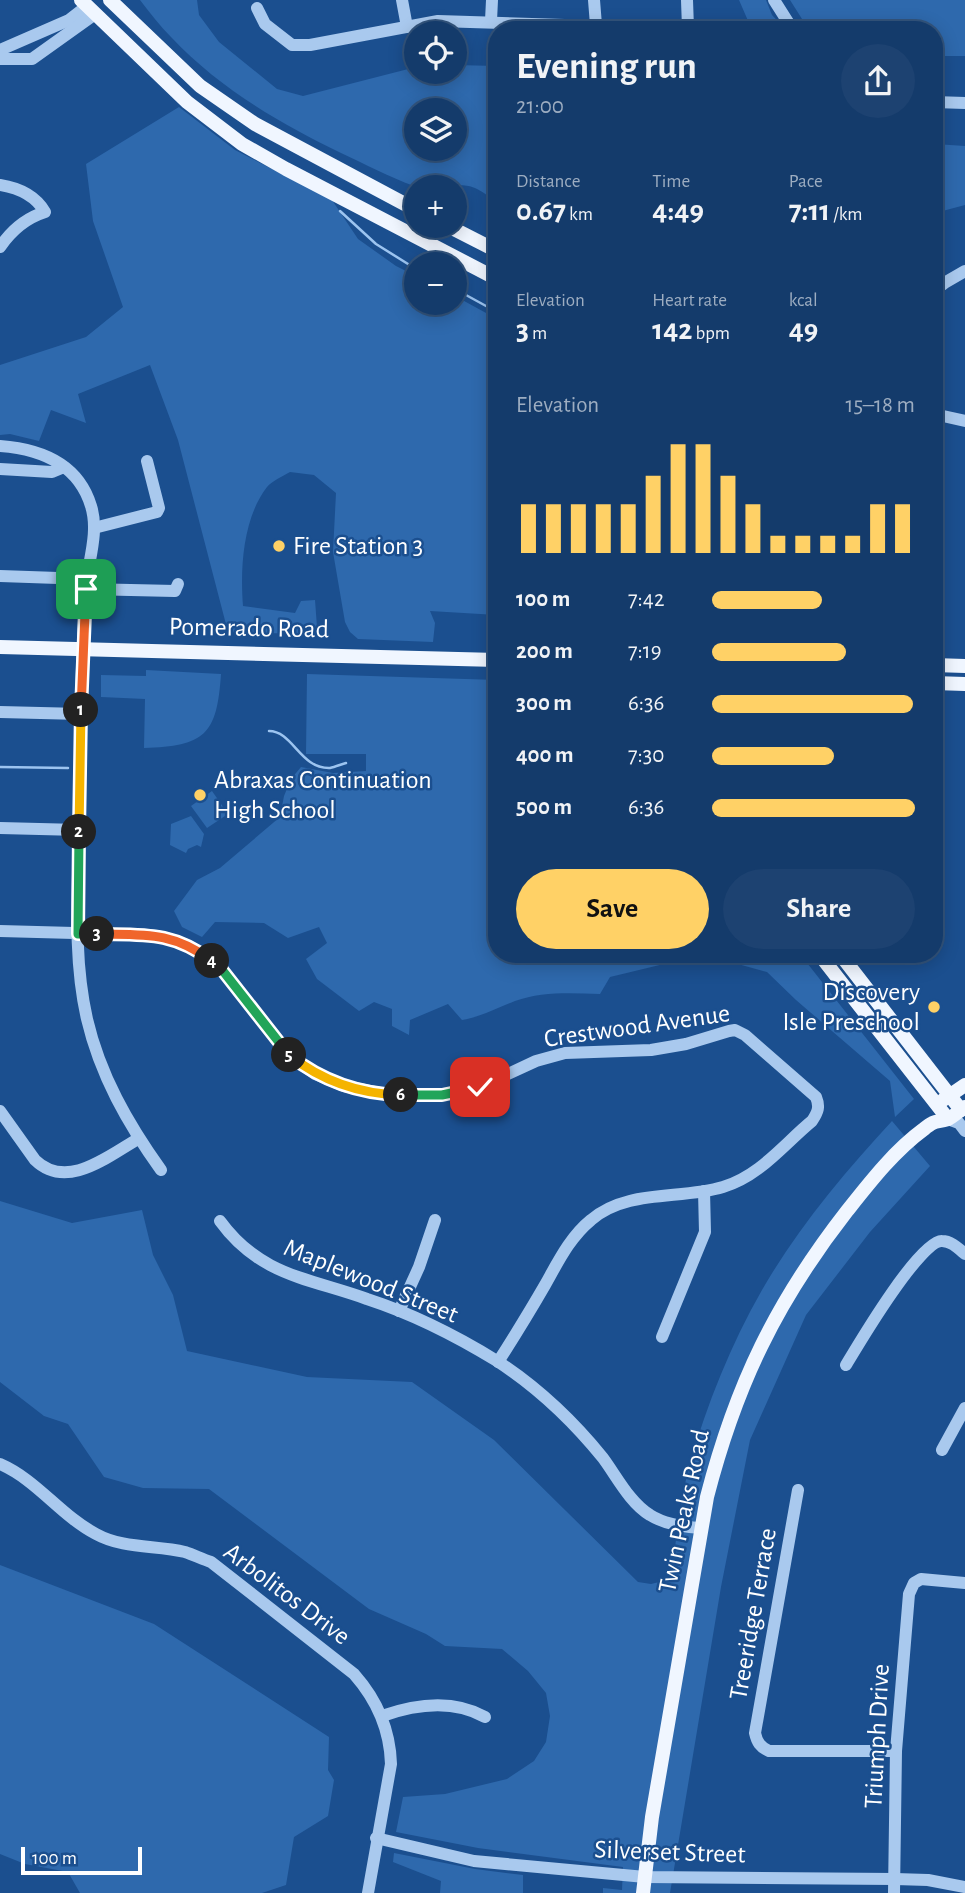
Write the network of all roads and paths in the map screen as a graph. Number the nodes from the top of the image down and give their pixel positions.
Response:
1 (402, 0) edge
2 (492, 0) edge
3 (594, 0) edge
4 (687, 0) edge
5 (774, 0) edge
6 (112, 1) edge
7 (89, 5) edge
8 (257, 9) dead end
9 (406, 21) edge
10 (434, 21) edge
11 (464, 21) edge
12 (467, 21) edge
13 (491, 21) edge
14 (596, 21) edge
15 (688, 21) edge
16 (786, 21) edge
17 (488, 22) edge
18 (404, 28) edge
19 (13, 44) junction
20 (0, 50) edge
21 (16, 58) junction
22 (0, 59) edge
23 (943, 102) edge
24 (965, 103) edge
25 (0, 185) edge
26 (404, 204) edge
27 (467, 236) edge
28 (488, 246) edge
29 (0, 247) edge
30 (965, 271) edge
31 (488, 274) edge
32 (943, 284) edge
33 (943, 416) edge
34 (965, 421) edge
35 (0, 446) edge
36 (147, 461) dead end
37 (64, 467) junction
38 (0, 469) edge
39 (94, 528) junction
40 (0, 576) edge
41 (86, 584) junction
42 (178, 584) dead end
43 (0, 648) edge
44 (82, 648) junction
45 (488, 660) edge
46 (943, 666) edge
47 (965, 666) edge
48 (943, 684) edge
49 (965, 684) edge
50 (0, 712) edge
51 (81, 714) junction
52 (0, 828) edge
53 (79, 830) junction
54 (0, 931) edge
55 (78, 934) junction
56 (826, 963) edge
57 (847, 963) edge
58 (965, 1084) edge
59 (950, 1095) junction
60 (937, 1104) junction
61 (0, 1112) edge
62 (955, 1118) edge
63 (138, 1139) junction
64 (161, 1170) dead end
65 (704, 1191) junction
66 (435, 1220) dead end
67 (220, 1221) dead end
68 (965, 1254) edge
69 (399, 1311) junction
70 (662, 1337) dead end
71 (498, 1362) junction
72 (846, 1365) dead end
73 (965, 1408) edge
74 (942, 1450) dead end
75 (0, 1464) edge
76 (798, 1490) dead end
77 (701, 1528) junction
78 (965, 1583) edge
79 (382, 1716) junction
80 (485, 1717) dead end
81 (896, 1751) junction
82 (376, 1838) junction
83 (645, 1877) junction
84 (895, 1879) junction
85 (965, 1887) edge
86 (368, 1893) edge
87 (643, 1893) edge
88 (894, 1893) edge

1 - 9 street
2 - 13 street
3 - 14 street
4 - 15 street
5 - 16 street
6 - 7 main road
6 - 26 main road
7 - 19 street
7 - 21 street
7 - 31 main road
8 - 18 street
10 - 11 street
12 - 17 street
19 - 20 street
19 - 21 street
21 - 22 street
23 - 24 street
25 - 29 street
27 - 28 main road
30 - 32 street
33 - 34 street
35 - 37 street
36 - 39 street
37 - 38 street
37 - 39 street
39 - 41 street
40 - 41 street
41 - 42 street
41 - 44 street
43 - 44 main road, Pomerado Road
44 - 45 main road, Pomerado Road
44 - 51 street
46 - 47 main road
48 - 49 main road
50 - 51 street
51 - 53 street
52 - 53 street
53 - 55 street
54 - 55 street
55 - 63 street
55 - 65 street, Crestwood Avenue
56 - 60 main road
57 - 59 main road
58 - 59 main road
59 - 60 main road
59 - 62 main road
60 - 62 main road
61 - 63 street
62 - 77 main road, Twin Peaks Road
63 - 64 street
65 - 70 street
65 - 71 street
66 - 69 street
67 - 69 street, Maplewood Street
68 - 72 street
69 - 71 street, Maplewood Street
71 - 77 street, Maplewood Street
73 - 74 street
75 - 79 street, Arbolitos Drive
76 - 81 street, Treeridge Terrace
77 - 83 main road, Twin Peaks Road
78 - 81 street, Triumph Drive
79 - 80 street
79 - 82 street, Arbolitos Drive
81 - 84 street, Triumph Drive
82 - 83 street, Silverset Street
82 - 86 street, Arbolitos Drive
83 - 84 street, Silverset Street
83 - 87 main road, Twin Peaks Road
84 - 85 street, Silverset Street
84 - 88 street, Triumph Drive

